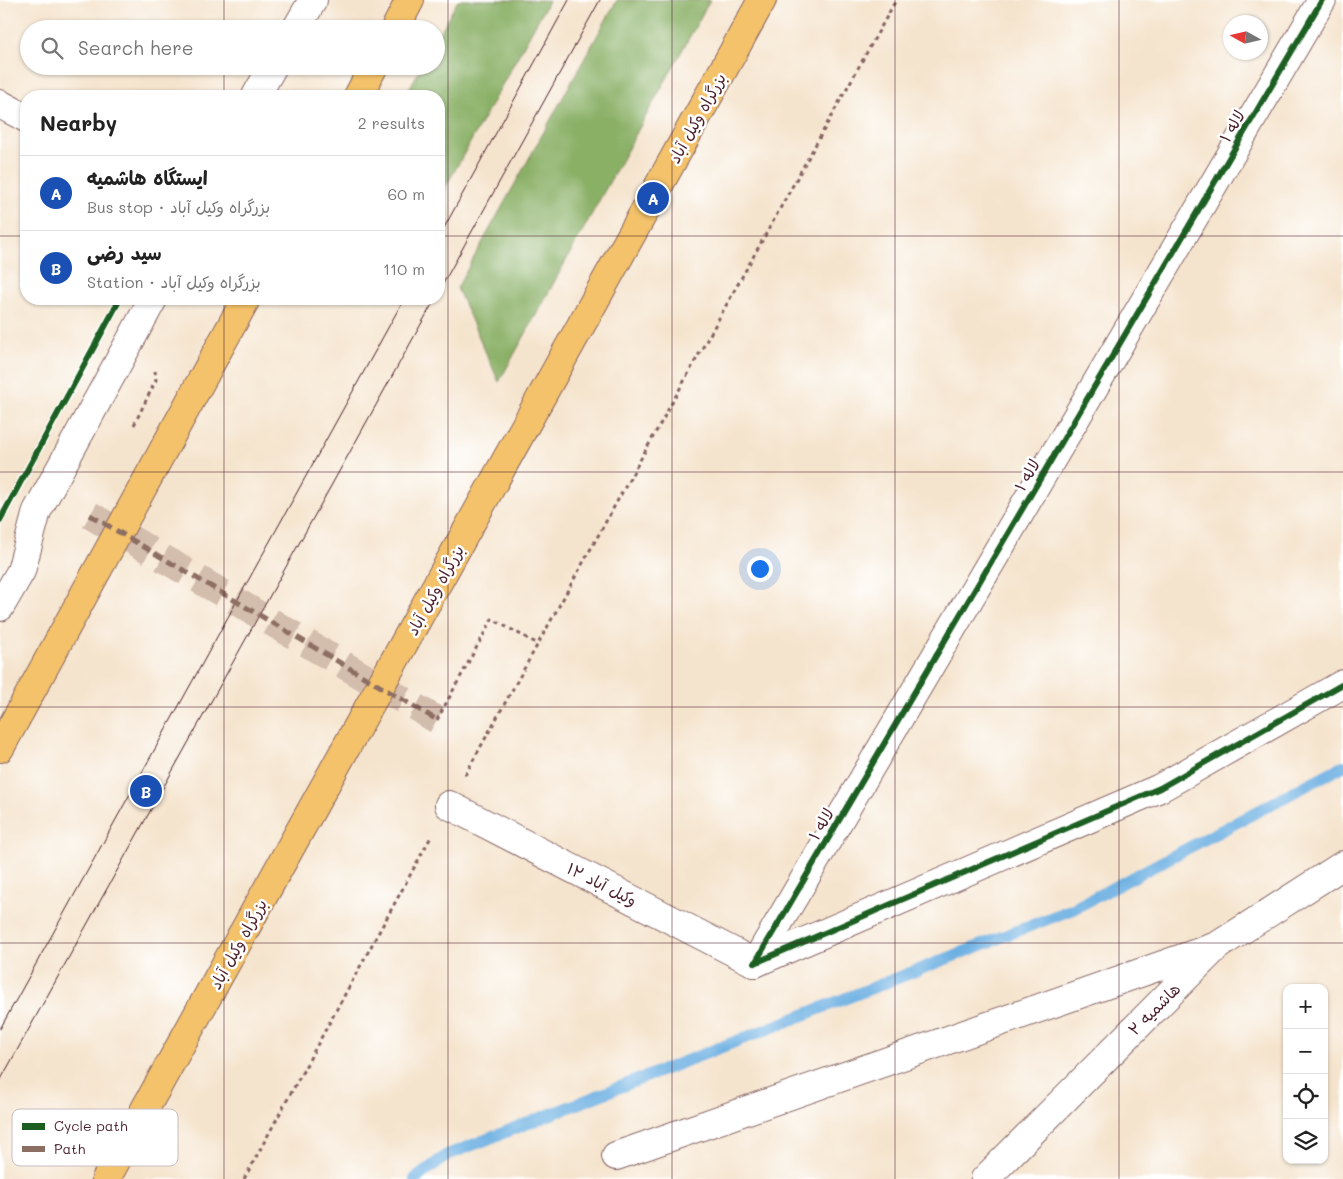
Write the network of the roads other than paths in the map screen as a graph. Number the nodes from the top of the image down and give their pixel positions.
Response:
1 (313, 0) edge
2 (410, 0) edge
3 (762, 0) edge
4 (1322, 0) edge
5 (301, 20) edge
6 (400, 20) edge
7 (268, 75) edge
8 (369, 75) edge
9 (259, 90) edge
10 (361, 90) edge
11 (0, 104) edge
12 (20, 115) edge
13 (149, 305) edge
14 (243, 305) edge
15 (0, 607) edge
16 (1343, 684) edge
17 (0, 748) edge
18 (449, 805) road end
19 (1343, 865) edge
20 (1216, 946) junction
21 (755, 963) junction
22 (145, 1109) edge
23 (616, 1156) dead end
24 (113, 1166) edge
25 (106, 1179) edge
26 (985, 1179) edge

1 - 5 street
2 - 6 highway
3 - 22 highway, بزرگراه وکیل آباد
4 - 21 street, لاله ۱
7 - 9 street
8 - 10 highway
11 - 12 street
13 - 15 street
14 - 17 highway
16 - 21 street
18 - 21 street, ۱۲ وکیل آباد
19 - 20 street, هاشمیه ۲
20 - 23 street
20 - 26 street, هاشمیه ۲
24 - 25 highway, بزرگراه وکیل آباد

